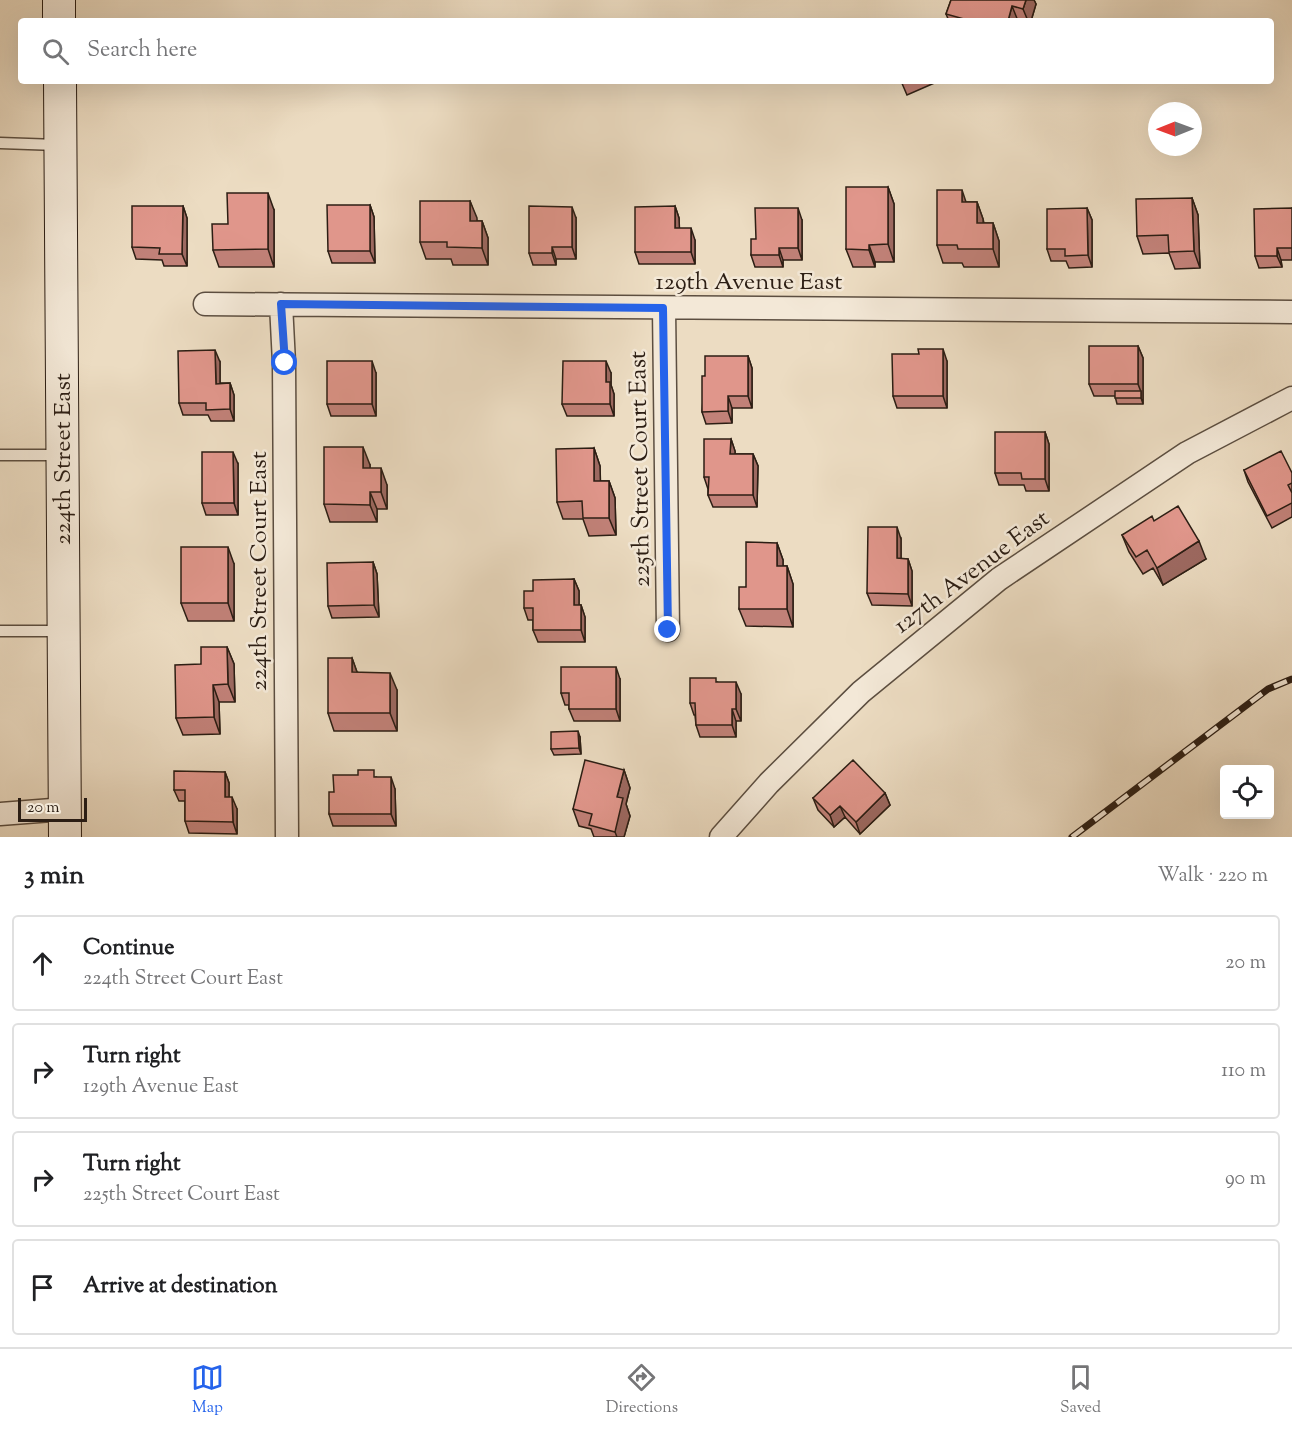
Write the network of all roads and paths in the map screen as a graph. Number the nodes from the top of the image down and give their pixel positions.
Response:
1 (59, 0) edge
2 (59, 18) edge
3 (60, 84) edge
4 (0, 143) edge
5 (60, 145) junction
6 (205, 304) dead end
7 (281, 304) junction
8 (663, 308) junction
9 (1292, 312) edge
10 (1292, 398) edge
11 (0, 455) edge
12 (62, 455) junction
13 (668, 630) dead end
14 (0, 631) edge
15 (64, 631) junction
16 (0, 814) edge
17 (65, 823) edge
18 (287, 837) edge
19 (721, 837) edge

1 - 2 main road
3 - 5 main road, 224th Street East
4 - 5 lane
5 - 12 main road, 224th Street East
6 - 7 street, 129th Avenue East
7 - 8 street, 129th Avenue East
7 - 18 street, 224th Street Court East
8 - 9 street, 129th Avenue East
8 - 13 street, 225th Street Court East
10 - 19 street, 127th Avenue East
11 - 12 lane
12 - 15 main road, 224th Street East
14 - 15 lane
15 - 17 main road, 224th Street East
16 - 17 street

